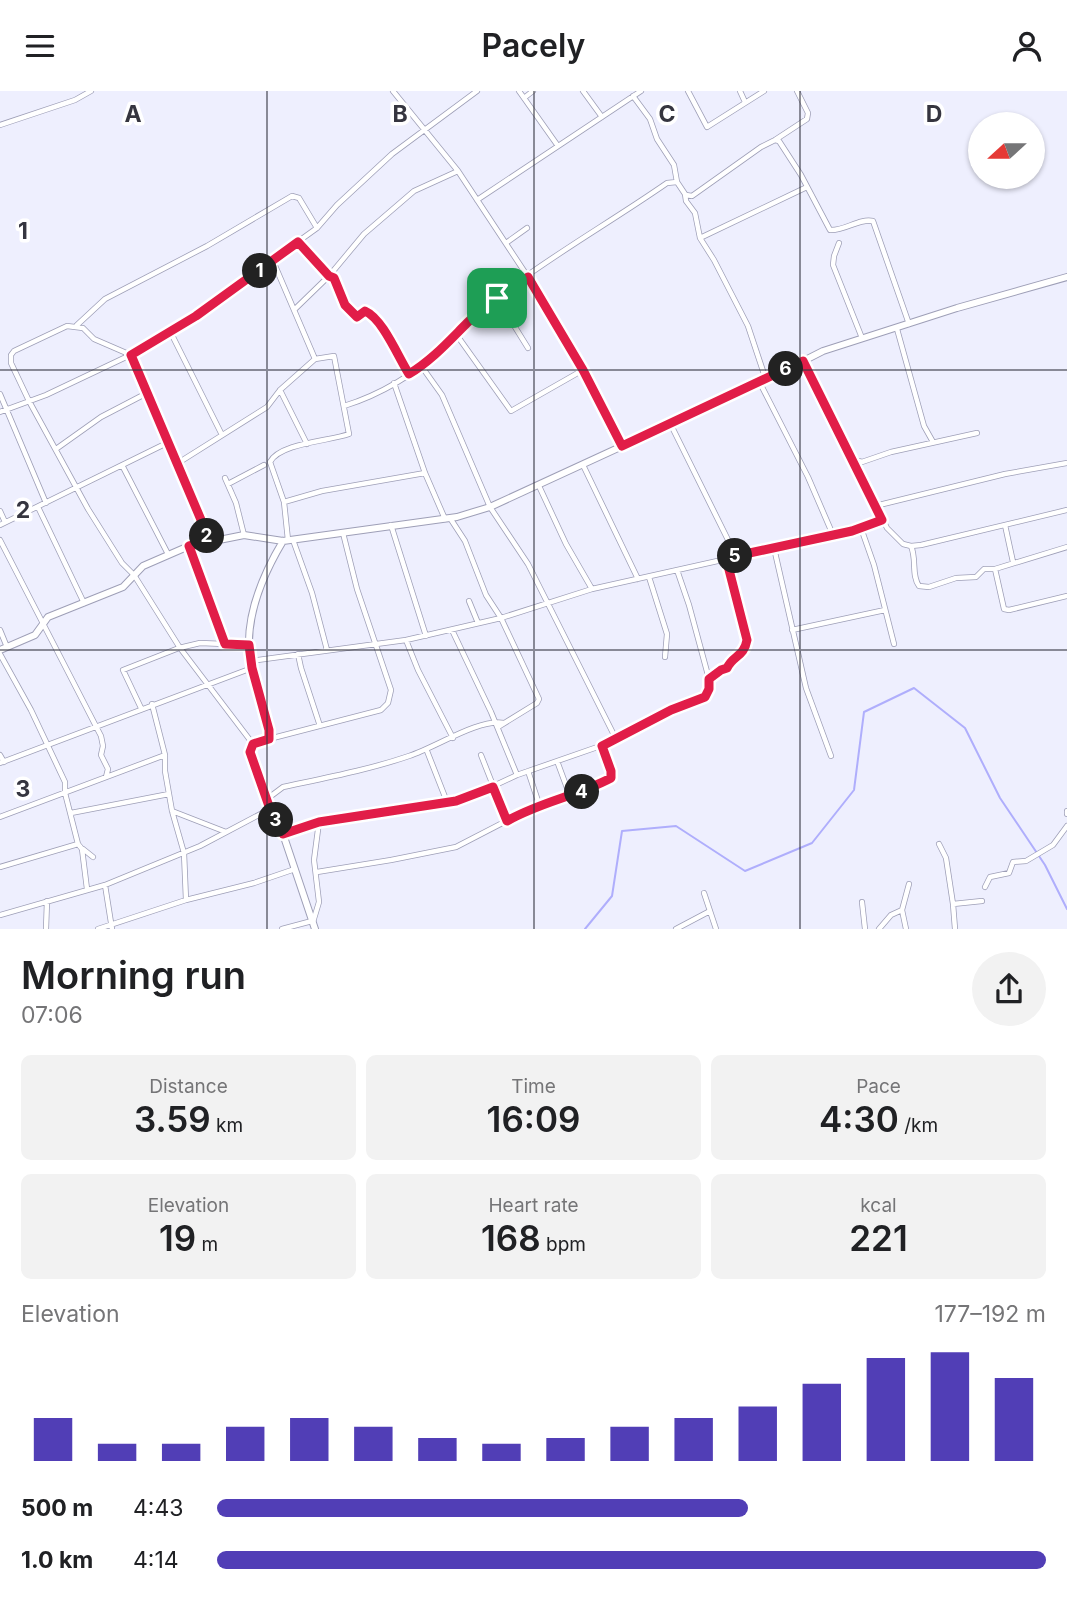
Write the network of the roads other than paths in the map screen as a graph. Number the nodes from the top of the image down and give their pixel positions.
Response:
1 (91, 91) edge
2 (393, 91) edge
3 (477, 91) edge
4 (519, 91) edge
5 (533, 91) edge
6 (583, 91) edge
7 (641, 91) edge
8 (688, 91) edge
9 (740, 91) edge
10 (764, 91) edge
11 (797, 91) edge
12 (634, 96) junction
13 (524, 98) junction
14 (745, 102) junction
15 (601, 117) junction
16 (0, 125) edge
17 (423, 129) junction
18 (775, 140) junction
19 (558, 146) junction
20 (458, 171) junction
21 (677, 183) junction
22 (807, 187) junction
23 (685, 194) junction
24 (477, 200) junction
25 (317, 228) junction
26 (527, 228) dead end
27 (700, 237) junction
28 (298, 242) junction
29 (506, 243) junction
30 (839, 243) dead end
31 (273, 261) junction
32 (329, 276) junction
33 (528, 277) junction
34 (1067, 277) edge
35 (497, 298) junction
36 (295, 309) junction
37 (910, 325) junction
38 (76, 326) junction
39 (897, 329) junction
40 (171, 333) junction
41 (456, 334) junction
42 (862, 339) junction
43 (528, 348) dead end
44 (131, 355) junction
45 (315, 359) junction
46 (803, 361) junction
47 (422, 367) junction
48 (583, 370) junction
49 (409, 374) junction
50 (763, 381) junction
51 (394, 383) junction
52 (280, 390) junction
53 (148, 393) junction
54 (0, 394) edge
55 (29, 401) junction
56 (344, 406) junction
57 (7, 408) junction
58 (0, 412) edge
59 (670, 423) junction
60 (977, 433) dead end
61 (222, 435) junction
62 (169, 442) junction
63 (934, 443) junction
64 (307, 444) junction
65 (622, 446) junction
66 (56, 449) junction
67 (854, 460) junction
68 (862, 461) junction
69 (178, 463) junction
70 (1067, 463) edge
71 (122, 465) junction
72 (264, 465) dead end
73 (583, 465) junction
74 (857, 467) junction
75 (425, 473) junction
76 (539, 486) junction
77 (77, 487) junction
78 (284, 502) junction
79 (46, 503) junction
80 (875, 506) junction
81 (38, 507) junction
82 (490, 507) junction
83 (1067, 510) edge
84 (0, 511) edge
85 (448, 518) junction
86 (882, 520) junction
87 (3, 523) edge
88 (391, 525) junction
89 (1005, 525) junction
90 (861, 528) junction
91 (343, 533) junction
92 (244, 535) junction
93 (833, 535) junction
94 (0, 540) edge
95 (210, 541) junction
96 (288, 541) junction
97 (189, 546) junction
98 (911, 546) junction
99 (1067, 547) edge
100 (774, 548) junction
101 (168, 554) junction
102 (736, 556) junction
103 (726, 558) junction
104 (1013, 562) junction
105 (995, 569) junction
106 (677, 570) junction
107 (134, 575) junction
108 (649, 577) junction
109 (638, 579) junction
110 (592, 589) junction
111 (1067, 596) edge
112 (469, 601) dead end
113 (546, 602) junction
114 (84, 603) junction
115 (885, 610) junction
116 (501, 618) junction
117 (479, 623) junction
118 (42, 624) junction
119 (0, 630) edge
120 (452, 630) junction
121 (792, 630) junction
122 (426, 636) junction
123 (407, 641) junction
124 (375, 643) junction
125 (225, 644) junction
126 (894, 644) dead end
127 (249, 645) junction
128 (180, 648) junction
129 (327, 650) junction
130 (2, 651) edge
131 (298, 654) junction
132 (666, 657) dead end
133 (251, 664) junction
134 (709, 679) junction
135 (209, 684) junction
136 (152, 704) junction
137 (141, 708) junction
138 (491, 712) junction
139 (483, 724) junction
140 (496, 724) junction
141 (95, 726) junction
142 (320, 726) junction
143 (453, 738) junction
144 (269, 739) junction
145 (616, 739) junction
146 (253, 744) junction
147 (47, 745) junction
148 (602, 746) junction
149 (427, 751) junction
150 (0, 754) edge
151 (165, 755) junction
152 (481, 755) dead end
153 (831, 756) dead end
154 (557, 761) junction
155 (2, 762) edge
156 (528, 771) junction
157 (517, 775) junction
158 (106, 777) junction
159 (493, 787) junction
160 (65, 793) junction
161 (169, 794) junction
162 (570, 796) junction
163 (267, 799) junction
164 (447, 802) junction
165 (539, 804) junction
166 (270, 809) junction
167 (172, 811) junction
168 (71, 813) junction
169 (0, 817) edge
170 (507, 821) junction
171 (319, 822) junction
172 (1067, 826) edge
173 (227, 832) junction
174 (283, 834) junction
175 (78, 843) junction
176 (939, 843) dead end
177 (82, 849) junction
178 (184, 853) junction
179 (93, 857) dead end
180 (0, 867) edge
181 (295, 869) junction
182 (317, 872) junction
183 (909, 884) dead end
184 (104, 885) junction
185 (985, 887) dead end
186 (87, 889) junction
187 (704, 893) dead end
188 (186, 900) junction
189 (47, 901) junction
190 (982, 901) dead end
191 (862, 902) dead end
192 (953, 904) junction
193 (902, 910) junction
194 (710, 911) junction
195 (0, 915) edge
196 (314, 924) edge
197 (112, 926) edge
198 (679, 928) edge
199 (46, 929) edge
200 (98, 929) edge
201 (282, 929) edge
202 (716, 929) edge
203 (865, 929) edge
204 (879, 929) edge
205 (906, 929) edge
206 (955, 929) edge

1 - 16 street
2 - 17 street
3 - 17 street
4 - 13 street
5 - 13 street
6 - 15 street
7 - 12 street
8 - 14 street
9 - 14 street
10 - 14 street
11 - 18 street
12 - 15 street
12 - 21 street
13 - 19 street
15 - 19 street
17 - 20 street
17 - 25 street
18 - 22 street
18 - 23 street
19 - 24 street
20 - 24 street
20 - 32 street
21 - 23 street
21 - 33 street
22 - 27 street
22 - 37 street
23 - 27 street
24 - 29 street
25 - 28 street
25 - 38 street
26 - 29 street
27 - 50 street
28 - 31 street
28 - 32 street
29 - 33 street
30 - 42 street
31 - 36 street
31 - 40 street
32 - 36 street
32 - 49 street
33 - 35 street
33 - 48 street
34 - 37 street
35 - 41 street
35 - 43 street
36 - 45 street
37 - 39 street
38 - 44 street
38 - 55 street
39 - 42 street
39 - 63 street
40 - 44 street
40 - 61 street
41 - 47 street
41 - 48 street
42 - 46 street
44 - 53 street
44 - 55 street
45 - 52 street
45 - 56 street
46 - 50 street
46 - 67 street
47 - 49 street
47 - 82 street
48 - 65 street
49 - 51 street
50 - 59 street
50 - 93 street
51 - 56 street
51 - 75 street
52 - 61 street
52 - 64 street
53 - 62 street
53 - 66 street
54 - 57 street
55 - 57 street
55 - 66 street
56 - 64 street
57 - 58 street
57 - 79 street
59 - 65 street
59 - 102 street
60 - 63 street
61 - 69 street
62 - 69 street
62 - 71 street
63 - 68 street
64 - 78 street
65 - 73 street
66 - 77 street
67 - 68 street
67 - 74 street
68 - 74 street
69 - 95 street
70 - 80 street
71 - 77 street
71 - 101 street
72 - 92 street
73 - 76 street
73 - 109 street
74 - 80 street
75 - 78 street
75 - 85 street
76 - 82 street
76 - 110 street
77 - 79 street
77 - 107 street
78 - 96 street
79 - 81 street
80 - 86 street
81 - 87 street
81 - 114 street
82 - 85 street
82 - 113 street
83 - 89 street
84 - 87 street
85 - 88 street
85 - 116 street
86 - 90 street
86 - 98 street
88 - 91 street
88 - 122 street
89 - 98 street
89 - 104 street
90 - 93 street
90 - 115 street
91 - 96 street
91 - 124 street
92 - 95 street
92 - 96 street
93 - 100 street
94 - 118 street
95 - 97 street
96 - 127 street
96 - 129 street
97 - 101 street
97 - 125 street
98 - 105 street
99 - 104 street
100 - 102 street
100 - 121 street
101 - 107 street
102 - 103 street
103 - 106 street
103 - 134 street
104 - 105 street
105 - 111 street
106 - 108 street
106 - 134 street
107 - 114 street
107 - 128 street
108 - 109 street
108 - 132 street
109 - 110 street
110 - 113 street
112 - 117 street
113 - 116 street
113 - 145 street
114 - 118 street
115 - 121 street
115 - 126 street
116 - 117 street
116 - 140 street
117 - 120 street
118 - 130 street
118 - 141 street
119 - 130 street
120 - 122 street
120 - 138 street
121 - 153 street
122 - 123 street
123 - 124 street
123 - 143 street
124 - 129 street
124 - 142 street
125 - 127 street
125 - 128 street
127 - 133 street
128 - 135 street
128 - 137 street
129 - 131 street
130 - 147 street
131 - 133 street
131 - 142 street
133 - 135 street
133 - 144 street
134 - 145 street
135 - 136 street
135 - 146 street
136 - 137 street
136 - 151 street
137 - 141 street
138 - 139 street
138 - 140 street
139 - 140 street
139 - 143 street
140 - 157 street
141 - 147 street
141 - 158 street
142 - 144 street
143 - 149 street
144 - 146 street
145 - 148 street
146 - 163 street
147 - 155 street
147 - 160 street
148 - 154 street
148 - 162 street
149 - 163 street
149 - 164 street
150 - 155 street
151 - 158 street
151 - 161 street
152 - 159 street
154 - 156 street
154 - 162 street
156 - 157 street
156 - 165 street
157 - 159 street
158 - 160 street
159 - 164 street
159 - 170 street
160 - 168 street
160 - 169 street
161 - 167 street
161 - 168 street
162 - 165 street
163 - 166 street
164 - 171 street
165 - 170 street
166 - 173 street
166 - 174 street
167 - 173 street
167 - 178 street
168 - 175 street
170 - 182 street
171 - 174 street
171 - 182 street
172 - 185 street
173 - 178 street
174 - 181 street
175 - 177 street
175 - 180 street
176 - 192 street
177 - 179 street
177 - 186 street
178 - 184 street
178 - 188 street
181 - 188 street
181 - 196 street
182 - 196 street
183 - 193 street
184 - 186 street
184 - 197 street
186 - 189 street
187 - 194 street
188 - 197 street
189 - 195 street
189 - 199 street
190 - 192 street
191 - 203 street
192 - 206 street
193 - 204 street
193 - 205 street
194 - 198 street
194 - 202 street
196 - 201 street
197 - 200 street

